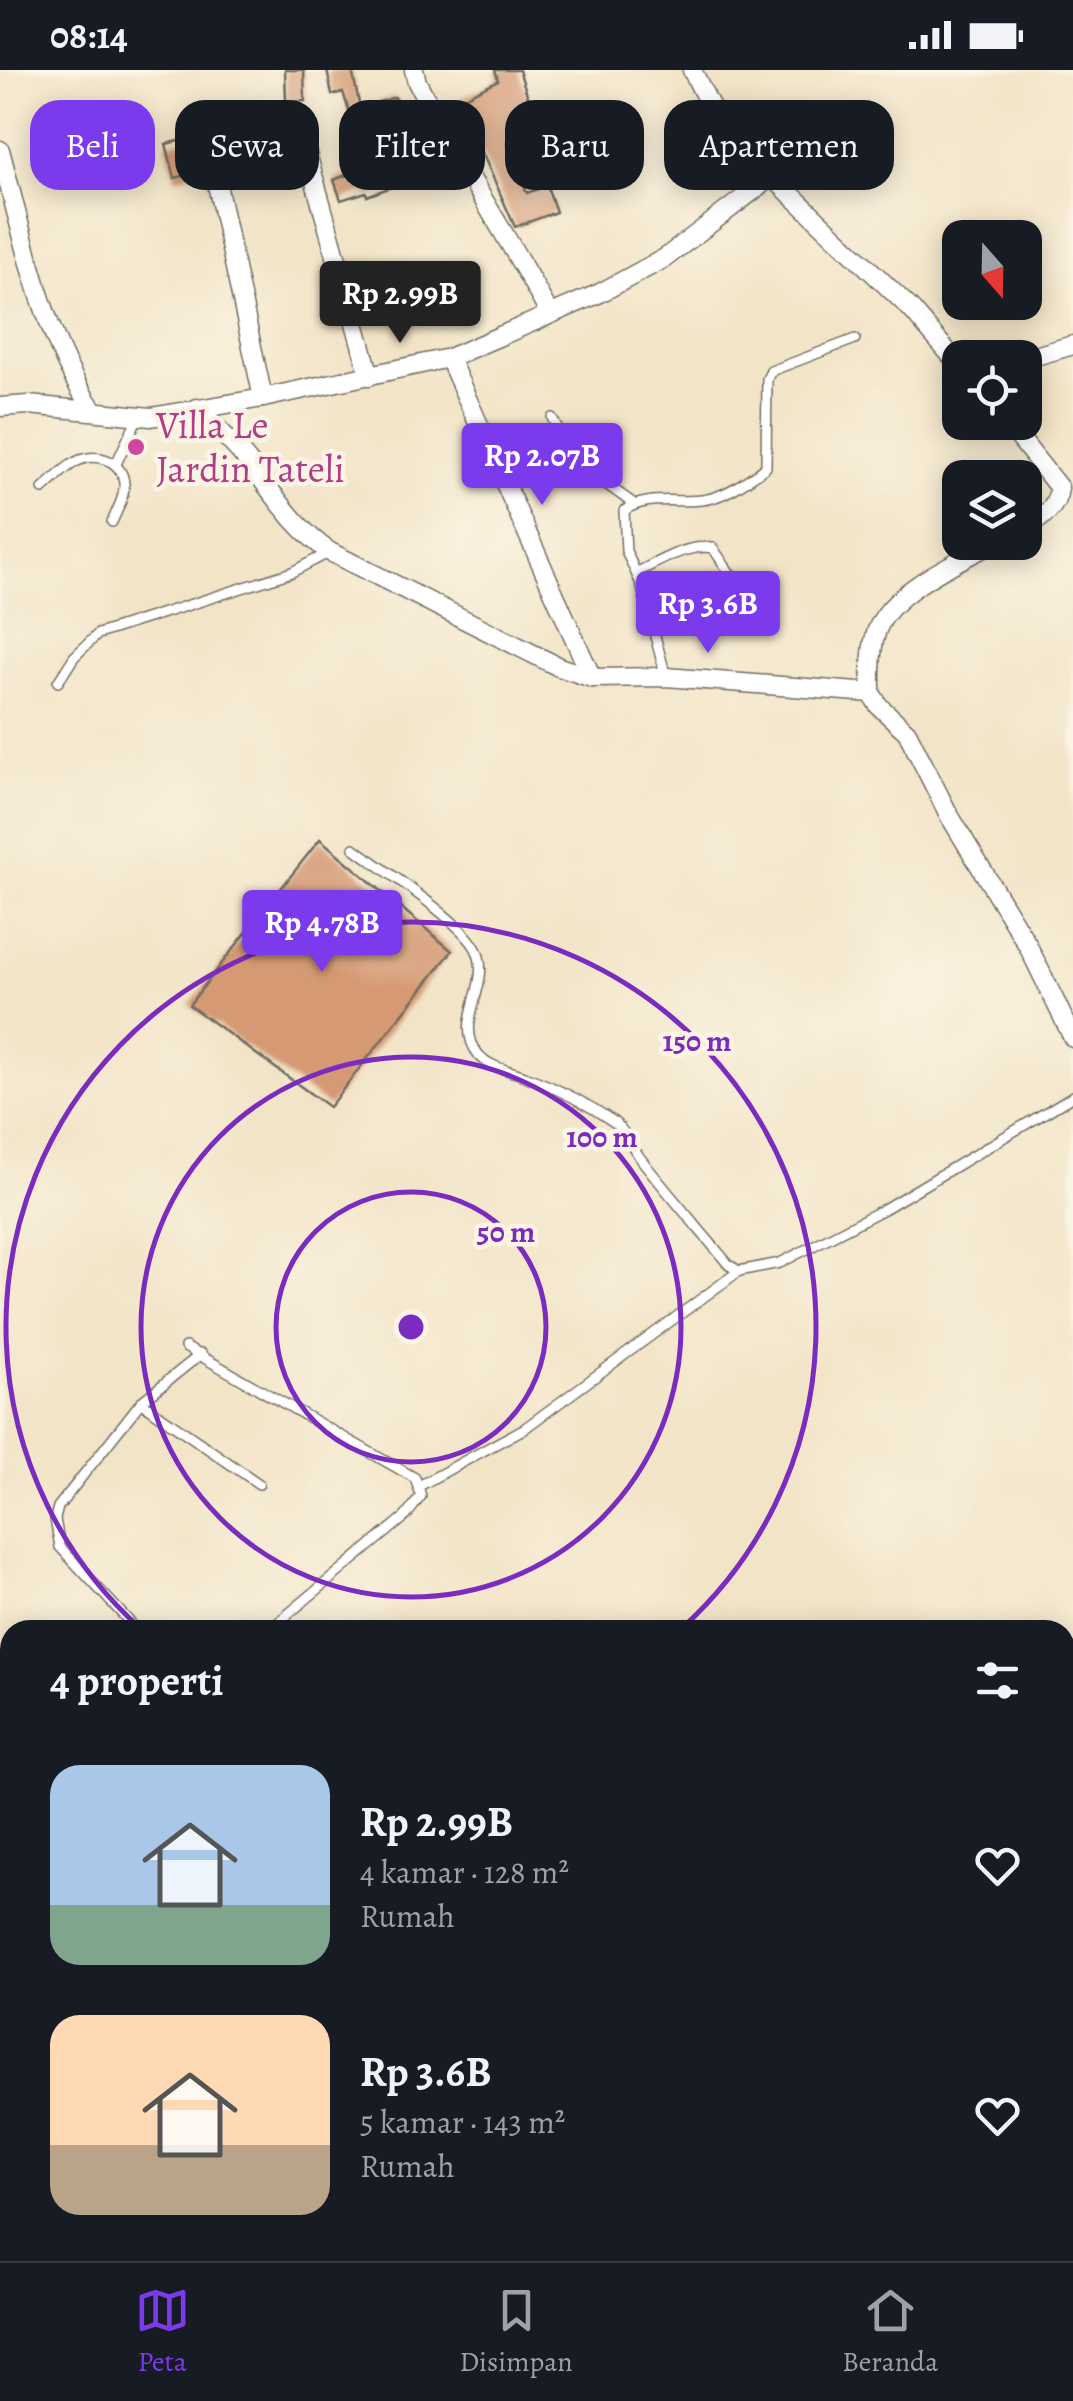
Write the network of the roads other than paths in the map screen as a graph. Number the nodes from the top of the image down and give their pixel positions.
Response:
1 (414, 70) edge
2 (692, 70) edge
3 (709, 100) edge
4 (0, 150) edge
5 (218, 190) edge
6 (317, 190) edge
7 (755, 190) edge
8 (786, 190) edge
9 (548, 313) junction
10 (855, 338) dead end
11 (942, 345) edge
12 (1073, 346) edge
13 (1042, 355) edge
14 (449, 358) junction
15 (370, 376) junction
16 (263, 398) junction
17 (0, 407) edge
18 (197, 408) junction
19 (93, 410) junction
20 (138, 417) junction
21 (552, 418) dead end
22 (1021, 440) edge
23 (1038, 460) edge
24 (116, 464) junction
25 (1042, 466) edge
26 (43, 489) dead end
27 (634, 504) junction
28 (1042, 517) edge
29 (112, 522) dead end
30 (330, 552) junction
31 (962, 560) edge
32 (734, 578) dead end
33 (640, 584) junction
34 (592, 678) junction
35 (666, 678) junction
36 (58, 682) dead end
37 (871, 692) junction
38 (354, 848) dead end
39 (1073, 1038) edge
40 (1073, 1096) edge
41 (739, 1270) junction
42 (185, 1347) dead end
43 (201, 1354) junction
44 (141, 1402) junction
45 (259, 1484) dead end
46 (420, 1486) junction
47 (128, 1620) edge
48 (281, 1620) edge

1 - 9 street
2 - 3 street
4 - 19 street
5 - 16 street
6 - 15 street
7 - 9 street
8 - 11 street
9 - 14 street
10 - 27 lane
12 - 13 street
14 - 15 street
14 - 34 street
15 - 16 street
16 - 18 street
17 - 19 street
18 - 20 street
18 - 30 street
19 - 20 street
20 - 24 lane
21 - 27 lane
22 - 23 street
24 - 26 lane
24 - 29 lane
25 - 28 street
27 - 33 lane
30 - 34 street
30 - 36 lane
31 - 37 street
32 - 33 lane
33 - 35 lane
34 - 35 street
35 - 37 street
37 - 39 street
38 - 41 lane
40 - 41 lane
41 - 46 lane
42 - 43 lane
43 - 44 lane
43 - 46 lane
44 - 45 lane
44 - 47 lane
46 - 48 lane

